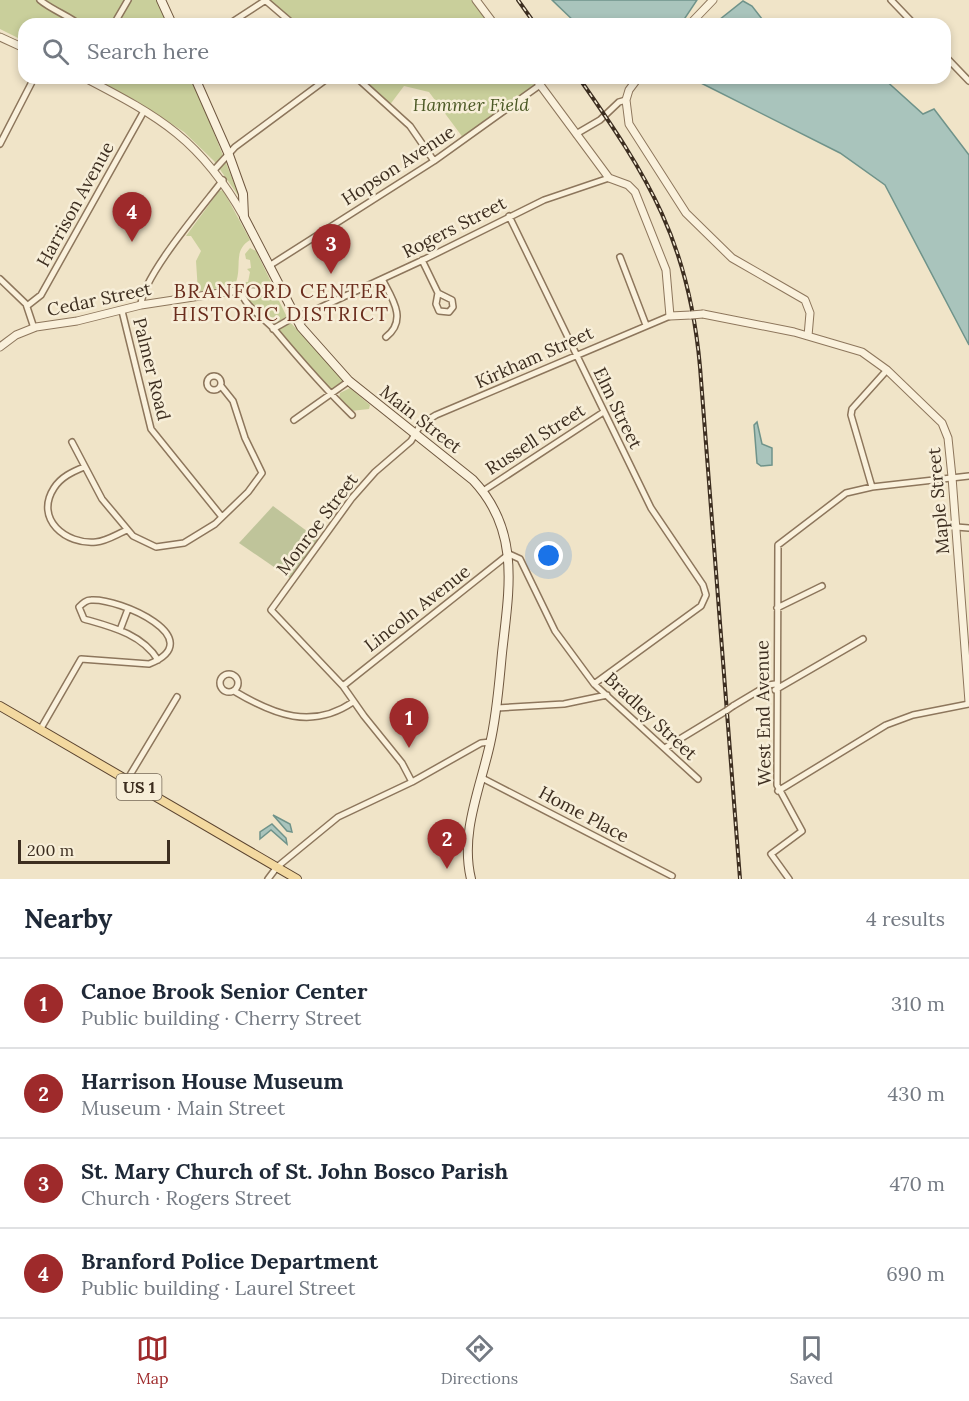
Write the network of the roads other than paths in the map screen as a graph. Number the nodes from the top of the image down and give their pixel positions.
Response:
1 (39, 0) edge
2 (128, 0) edge
3 (161, 0) edge
4 (266, 0) edge
5 (476, 0) edge
6 (713, 0) edge
7 (891, 0) edge
8 (69, 18) edge
9 (118, 18) edge
10 (169, 18) edge
11 (238, 18) edge
12 (286, 18) edge
13 (490, 18) edge
14 (696, 18) edge
15 (908, 18) edge
16 (0, 37) edge
17 (18, 45) edge
18 (951, 62) edge
19 (969, 81) edge
20 (31, 84) edge
21 (97, 84) edge
22 (198, 84) edge
23 (320, 84) edge
24 (364, 84) edge
25 (634, 84) edge
26 (540, 85) joint
27 (626, 100) junction
28 (144, 111) junction
29 (576, 134) junction
30 (0, 144) edge
31 (229, 155) junction
32 (434, 161) junction
33 (215, 169) junction
34 (609, 178) junction
35 (223, 180) junction
36 (509, 216) junction
37 (244, 217) junction
38 (620, 257) dead end
39 (422, 260) junction
40 (269, 266) junction
41 (0, 279) edge
42 (382, 279) junction
43 (241, 291) junction
44 (282, 293) junction
45 (438, 293) dead end
46 (141, 305) junction
47 (27, 306) junction
48 (122, 311) junction
49 (670, 316) junction
50 (297, 320) junction
51 (646, 325) junction
52 (34, 328) junction
53 (273, 329) junction
54 (386, 336) dead end
55 (808, 336) junction
56 (0, 347) edge
57 (576, 355) junction
58 (887, 370) junction
59 (349, 381) junction
60 (221, 386) dead end
61 (330, 395) junction
62 (602, 413) junction
63 (352, 415) dead end
64 (294, 420) dead end
65 (415, 434) junction
66 (72, 442) dead end
67 (84, 467) junction
68 (969, 476) edge
69 (952, 477) junction
70 (872, 487) junction
71 (483, 491) junction
72 (222, 517) junction
73 (956, 527) junction
74 (969, 528) edge
75 (127, 530) junction
76 (509, 554) junction
77 (822, 586) dead end
78 (777, 608) junction
79 (128, 609) junction
80 (120, 630) junction
81 (863, 639) dead end
82 (158, 660) junction
83 (594, 684) junction
84 (343, 686) junction
85 (775, 687) junction
86 (234, 691) dead end
87 (607, 695) junction
88 (177, 697) dead end
89 (353, 702) junction
90 (969, 702) edge
91 (0, 706) edge
92 (496, 708) junction
93 (40, 730) junction
94 (491, 742) junction
95 (665, 748) junction
96 (482, 777) junction
97 (698, 779) dead end
98 (127, 780) junction
99 (412, 782) junction
100 (778, 791) junction
101 (277, 867) junction
102 (672, 876) dead end
103 (268, 879) edge
104 (297, 879) edge
105 (471, 879) edge
106 (789, 879) edge

1 - 8 street
2 - 9 street
3 - 10 main road
4 - 11 street
4 - 12 street
5 - 13 street
6 - 14 street
7 - 15 street
16 - 17 street
18 - 19 street
20 - 30 street
21 - 28 street, Main Street
22 - 31 main road
23 - 31 street
24 - 32 street
25 - 27 street
26 - 29 street
26 - 32 street, Hopson Avenue
27 - 29 street
27 - 55 street
28 - 33 street, Main Street
28 - 47 street, Harrison Avenue
29 - 34 street
31 - 33 street
31 - 37 main road
32 - 40 street, Hopson Avenue
33 - 35 street, Main Street
34 - 36 street, Rogers Street
34 - 49 street
35 - 37 street, Main Street
35 - 46 street
36 - 39 street, Rogers Street
36 - 57 street, Elm Street
37 - 40 main road, Main Street
38 - 51 street
39 - 42 street, Rogers Street
39 - 45 street
40 - 44 main road, Main Street
41 - 47 street
42 - 50 street, Rogers Street
42 - 54 street
43 - 44 street, Cedar Street
43 - 46 street, Cedar Street
43 - 53 street
44 - 50 main road, Main Street
46 - 48 street, Cedar Street
47 - 52 street
48 - 52 street, Cedar Street
48 - 72 street, Palmer Road
49 - 51 street, Kirkham Street
49 - 55 street, Maple Street, bridge
50 - 53 street, Rogers Street
50 - 59 main road, Main Street
51 - 57 street, Kirkham Street
52 - 56 street, Cedar Street
53 - 61 street
55 - 58 street, Maple Street
57 - 62 street, Elm Street
57 - 65 street, Kirkham Street
58 - 69 street, Maple Street
58 - 70 street
59 - 61 street
59 - 65 main road, Main Street
60 - 72 street
61 - 63 street
61 - 64 street
62 - 71 street, Russell Street
62 - 83 street, Elm Street
65 - 71 main road, Main Street
65 - 84 street, Monroe Street
66 - 67 street
67 - 75 street
67 - 75 street
68 - 69 street
69 - 70 street
69 - 73 street, Maple Street
70 - 78 street, West End Avenue
71 - 76 main road, Main Street
72 - 75 street
73 - 74 street
73 - 90 street, Maple Street
76 - 83 street, Bradley Street
76 - 84 street, Lincoln Avenue
76 - 92 main road, Main Street
77 - 78 street
78 - 85 street, West End Avenue
79 - 80 street
79 - 80 street
79 - 82 street
80 - 82 street
81 - 85 street
82 - 93 street
83 - 87 street, Bradley Street
84 - 89 street
85 - 95 street, bridge
85 - 100 street, West End Avenue
86 - 89 street
87 - 92 street
87 - 95 street, Bradley Street
88 - 98 street
89 - 99 street
90 - 100 street
91 - 93 main road, US 1
92 - 94 main road, Main Street
93 - 98 main road, US 1
94 - 96 main road, Main Street
94 - 99 street
95 - 97 street, Bradley Street
96 - 102 street, Home Place
96 - 105 main road, Main Street
98 - 101 main road, US 1
99 - 101 street
100 - 106 street, West End Avenue
101 - 103 street
101 - 104 main road, US 1

